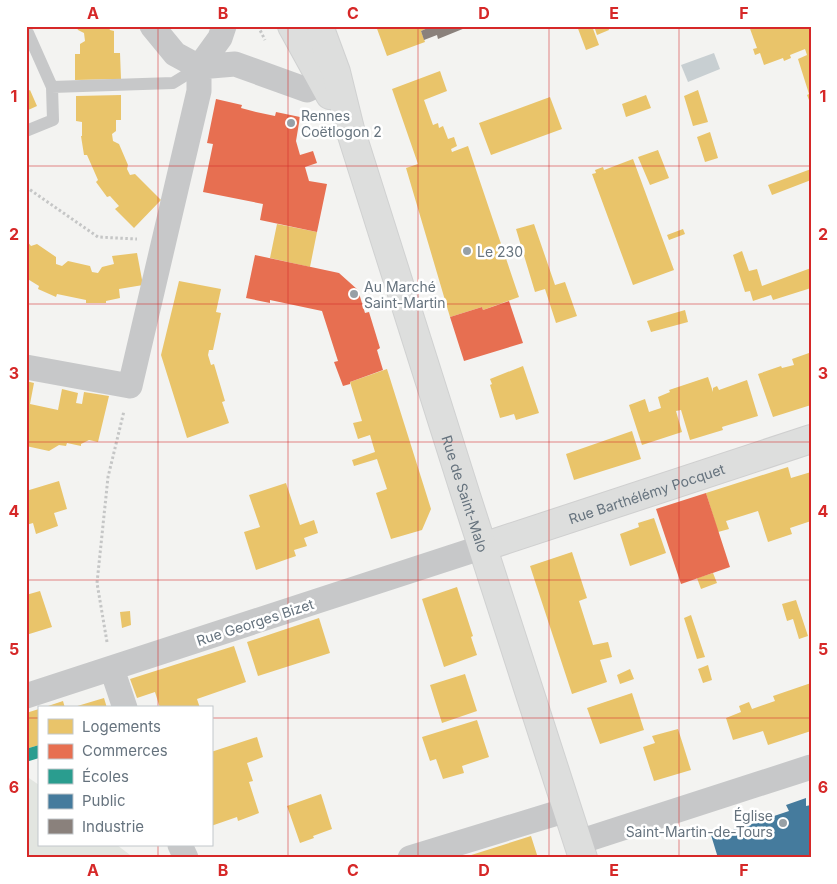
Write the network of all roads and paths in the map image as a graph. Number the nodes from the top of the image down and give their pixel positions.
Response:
1 (152, 26) edge
2 (224, 26) edge
3 (292, 26) edge
4 (319, 26) edge
5 (28, 33) dead end
6 (199, 66) junction
7 (329, 77) junction
8 (52, 87) junction
9 (26, 131) edge
10 (26, 187) edge
11 (165, 240) junction
12 (26, 367) edge
13 (130, 386) junction
14 (811, 439) edge
15 (483, 547) junction
16 (112, 669) junction
17 (26, 696) edge
18 (124, 706) edge
19 (811, 767) edge
20 (567, 810) junction
21 (180, 846) edge
22 (581, 850) edge
23 (186, 858) edge
24 (410, 858) edge

1 - 6 street
2 - 6 street
3 - 7 main road, Rue de Saint-Malo
4 - 7 main road, Rue de Saint-Malo
5 - 8 lane
6 - 7 street
6 - 8 lane
6 - 11 street
7 - 15 main road, Rue de Saint-Malo
8 - 9 lane
10 - 11 path
11 - 13 street
12 - 13 street
13 - 16 path
14 - 15 main road, Rue Barthélémy Pocquet
15 - 16 street, Rue Georges Bizet
15 - 20 main road, Rue de Saint-Malo
16 - 17 street, Rue Georges Bizet
16 - 18 street
19 - 22 street
20 - 22 main road, Rue de Saint-Malo
20 - 24 street
21 - 23 street

